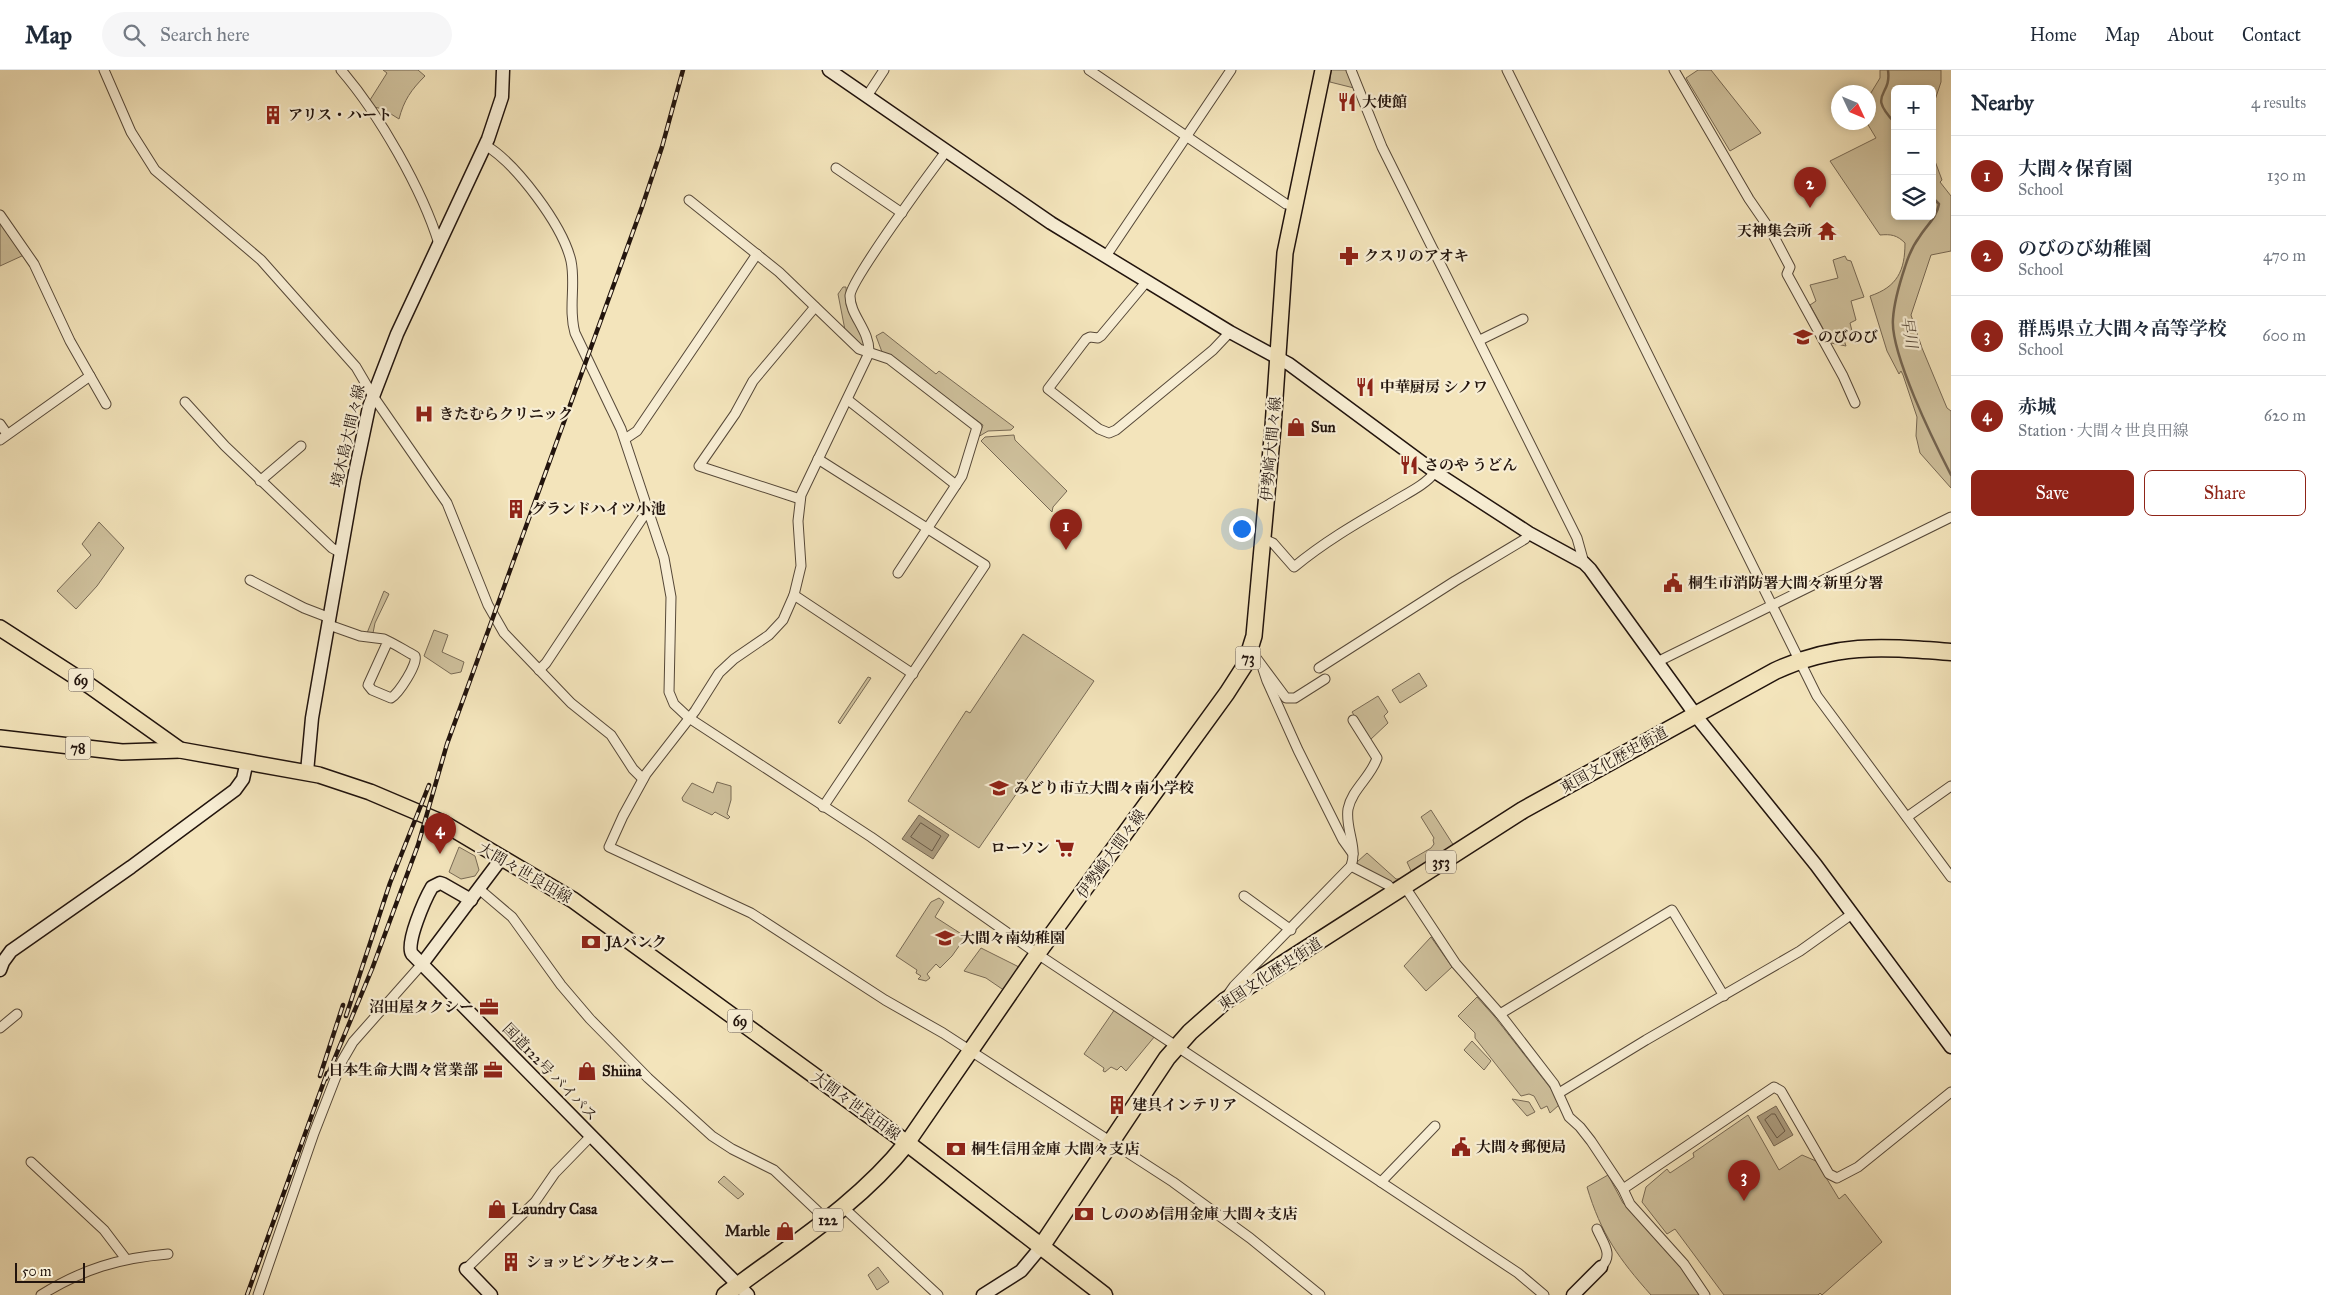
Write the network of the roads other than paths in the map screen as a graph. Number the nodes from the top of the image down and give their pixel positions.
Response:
1 (104, 70) edge
2 (341, 70) edge
3 (503, 70) edge
4 (829, 70) edge
5 (884, 70) edge
6 (1089, 70) edge
7 (1231, 70) edge
8 (1323, 70) edge
9 (1351, 70) edge
10 (1507, 70) edge
11 (1674, 70) edge
12 (867, 96) junction
13 (1185, 137) junction
14 (485, 145) junction
15 (946, 150) junction
16 (836, 168) dead end
17 (689, 200) dead end
18 (1294, 206) junction
19 (902, 213) junction
20 (0, 215) edge
21 (439, 244) junction
22 (757, 254) junction
23 (1106, 256) junction
24 (1147, 280) junction
25 (815, 307) junction
26 (1522, 319) dead end
27 (1230, 332) junction
28 (1480, 340) junction
29 (869, 353) junction
30 (1278, 358) junction
31 (90, 376) junction
32 (372, 396) junction
33 (848, 400) junction
34 (185, 402) dead end
35 (1855, 403) dead end
36 (106, 404) dead end
37 (0, 424) edge
38 (7, 434) junction
39 (625, 439) junction
40 (0, 440) edge
41 (301, 446) dead end
42 (818, 459) junction
43 (1436, 472) junction
44 (260, 481) junction
45 (956, 485) junction
46 (800, 500) junction
47 (650, 513) junction
48 (1951, 517) edge
49 (928, 528) junction
50 (1529, 533) junction
51 (1264, 539) junction
52 (342, 553) junction
53 (1584, 563) junction
54 (898, 573) dead end
55 (250, 580) dead end
56 (794, 595) junction
57 (1772, 604) junction
58 (329, 621) junction
59 (0, 628) edge
60 (388, 641) junction
61 (1951, 652) edge
62 (1249, 655) junction
63 (1800, 660) junction
64 (1657, 662) junction
65 (1319, 668) dead end
66 (1263, 669) junction
67 (539, 670) junction
68 (913, 674) junction
69 (1325, 680) dead end
70 (1696, 714) junction
71 (689, 718) junction
72 (1353, 720) dead end
73 (0, 738) edge
74 (180, 750) junction
75 (247, 761) junction
76 (307, 772) junction
77 (643, 779) junction
78 (1951, 786) edge
79 (823, 807) junction
80 (1907, 817) junction
81 (1353, 855) junction
82 (501, 859) junction
83 (1351, 866) junction
84 (1951, 876) edge
85 (479, 889) junction
86 (1400, 890) junction
87 (1244, 896) dead end
88 (471, 900) junction
89 (1852, 914) junction
90 (1291, 930) junction
91 (1038, 954) junction
92 (422, 964) junction
93 (0, 970) edge
94 (1724, 996) junction
95 (1228, 999) junction
96 (17, 1014) dead end
97 (1500, 1014) junction
98 (0, 1028) edge
99 (1177, 1046) junction
100 (1951, 1047) edge
101 (970, 1051) junction
102 (1951, 1092) edge
103 (1558, 1093) junction
104 (1435, 1126) dead end
105 (591, 1136) junction
106 (1111, 1141) junction
107 (907, 1143) junction
108 (31, 1162) dead end
109 (1381, 1182) junction
110 (1623, 1189) junction
111 (844, 1208) junction
112 (828, 1220) junction
113 (1596, 1229) dead end
114 (1041, 1247) junction
115 (168, 1254) dead end
116 (126, 1259) junction
117 (1601, 1268) joint
118 (466, 1269) joint
119 (743, 1290) edge
120 (41, 1295) edge
121 (258, 1295) edge
122 (491, 1295) edge
123 (725, 1295) edge
124 (938, 1295) edge
125 (983, 1295) edge
126 (1104, 1295) edge
127 (1320, 1295) edge
128 (1544, 1295) edge
129 (1574, 1295) edge
130 (1705, 1295) edge

1 - 32 street
2 - 21 street
3 - 14 street, 境木島大間々線
4 - 12 street
5 - 12 street
6 - 13 street
7 - 13 street
8 - 18 main road, 伊勢崎大間々線 / 73
9 - 28 street
10 - 57 street
11 - 35 street
12 - 15 street
13 - 18 street
13 - 23 street
14 - 21 street, 境木島大間々線
14 - 39 street
15 - 19 street
15 - 23 street
16 - 19 street
17 - 22 street
18 - 30 main road, 伊勢崎大間々線 / 73
19 - 29 street
20 - 31 street
21 - 32 street, 境木島大間々線
22 - 25 street
22 - 39 street
23 - 24 street
24 - 27 street
24 - 27 street
25 - 29 street
25 - 46 street
26 - 28 street
27 - 30 street
28 - 53 street
29 - 33 street
29 - 45 street
30 - 43 street
30 - 51 main road, 伊勢崎大間々線 / 73
31 - 36 street
31 - 38 street
32 - 52 street, 境木島大間々線
32 - 67 street
33 - 42 street
33 - 45 street
34 - 44 street
37 - 38 street
38 - 40 street
39 - 47 street
41 - 44 street
42 - 46 street
42 - 49 street
43 - 50 street
43 - 51 street
44 - 52 street
45 - 49 street
46 - 56 street
47 - 67 street
47 - 71 street
48 - 57 street
49 - 54 street
49 - 68 street
50 - 53 street
50 - 65 street
51 - 62 main road, 伊勢崎大間々線 / 73
52 - 58 street, 境木島大間々線
53 - 64 street
55 - 58 street
56 - 68 street
56 - 71 street
57 - 63 street
57 - 64 street
58 - 60 street
58 - 76 street, 境木島大間々線
59 - 74 main road, 大間々世良田線 / 69
60 - 60 street
61 - 63 highway, 東国文化歴史街道 / 353
62 - 66 street
62 - 91 main road, 伊勢崎大間々線 / 73
63 - 70 highway, 東国文化歴史街道 / 353
63 - 80 street
64 - 70 street
66 - 69 street
66 - 81 street
67 - 77 street
68 - 79 street
70 - 86 highway, 東国文化歴史街道 / 353
70 - 89 street
71 - 77 street
71 - 79 street
72 - 81 street
73 - 74 main road, 78
74 - 75 main road, 大間々世良田線 / 69
75 - 76 main road, 大間々世良田線 / 69
75 - 93 street
76 - 82 main road, 大間々世良田線 / 69
77 - 101 street
78 - 80 street
79 - 91 street
80 - 84 street
81 - 83 street
82 - 85 street
82 - 107 main road, 大間々世良田線 / 69
83 - 86 street
83 - 90 street
85 - 88 street
85 - 112 street
86 - 95 highway, 東国文化歴史街道 / 353
86 - 97 street
87 - 90 street
88 - 92 street
88 - 92 street, 国道122号 バイパス
89 - 94 street
89 - 100 street
90 - 95 street
91 - 99 street
91 - 101 main road, 伊勢崎大間々線 / 73
92 - 105 street, 国道122号 バイパス
92 - 121 street
94 - 97 street
94 - 103 street
95 - 99 highway, 東国文化歴史街道 / 353
96 - 98 street
97 - 103 street
99 - 106 highway, 東国文化歴史街道 / 353
99 - 109 street
101 - 106 street
101 - 107 main road, 伊勢崎大間々線 / 73
102 - 110 street
103 - 110 street
104 - 109 street
105 - 118 street
105 - 119 street, 国道122号 バイパス
106 - 114 highway, 東国文化歴史街道 / 353
106 - 127 street
107 - 111 highway, 122
107 - 114 highway
108 - 116 street
109 - 128 street
110 - 130 street
111 - 112 highway, 122
111 - 124 street
112 - 119 highway, 122
113 - 117 street
114 - 125 street
114 - 126 highway
115 - 116 street
116 - 120 street
117 - 129 street
118 - 122 street
119 - 123 highway, 122

